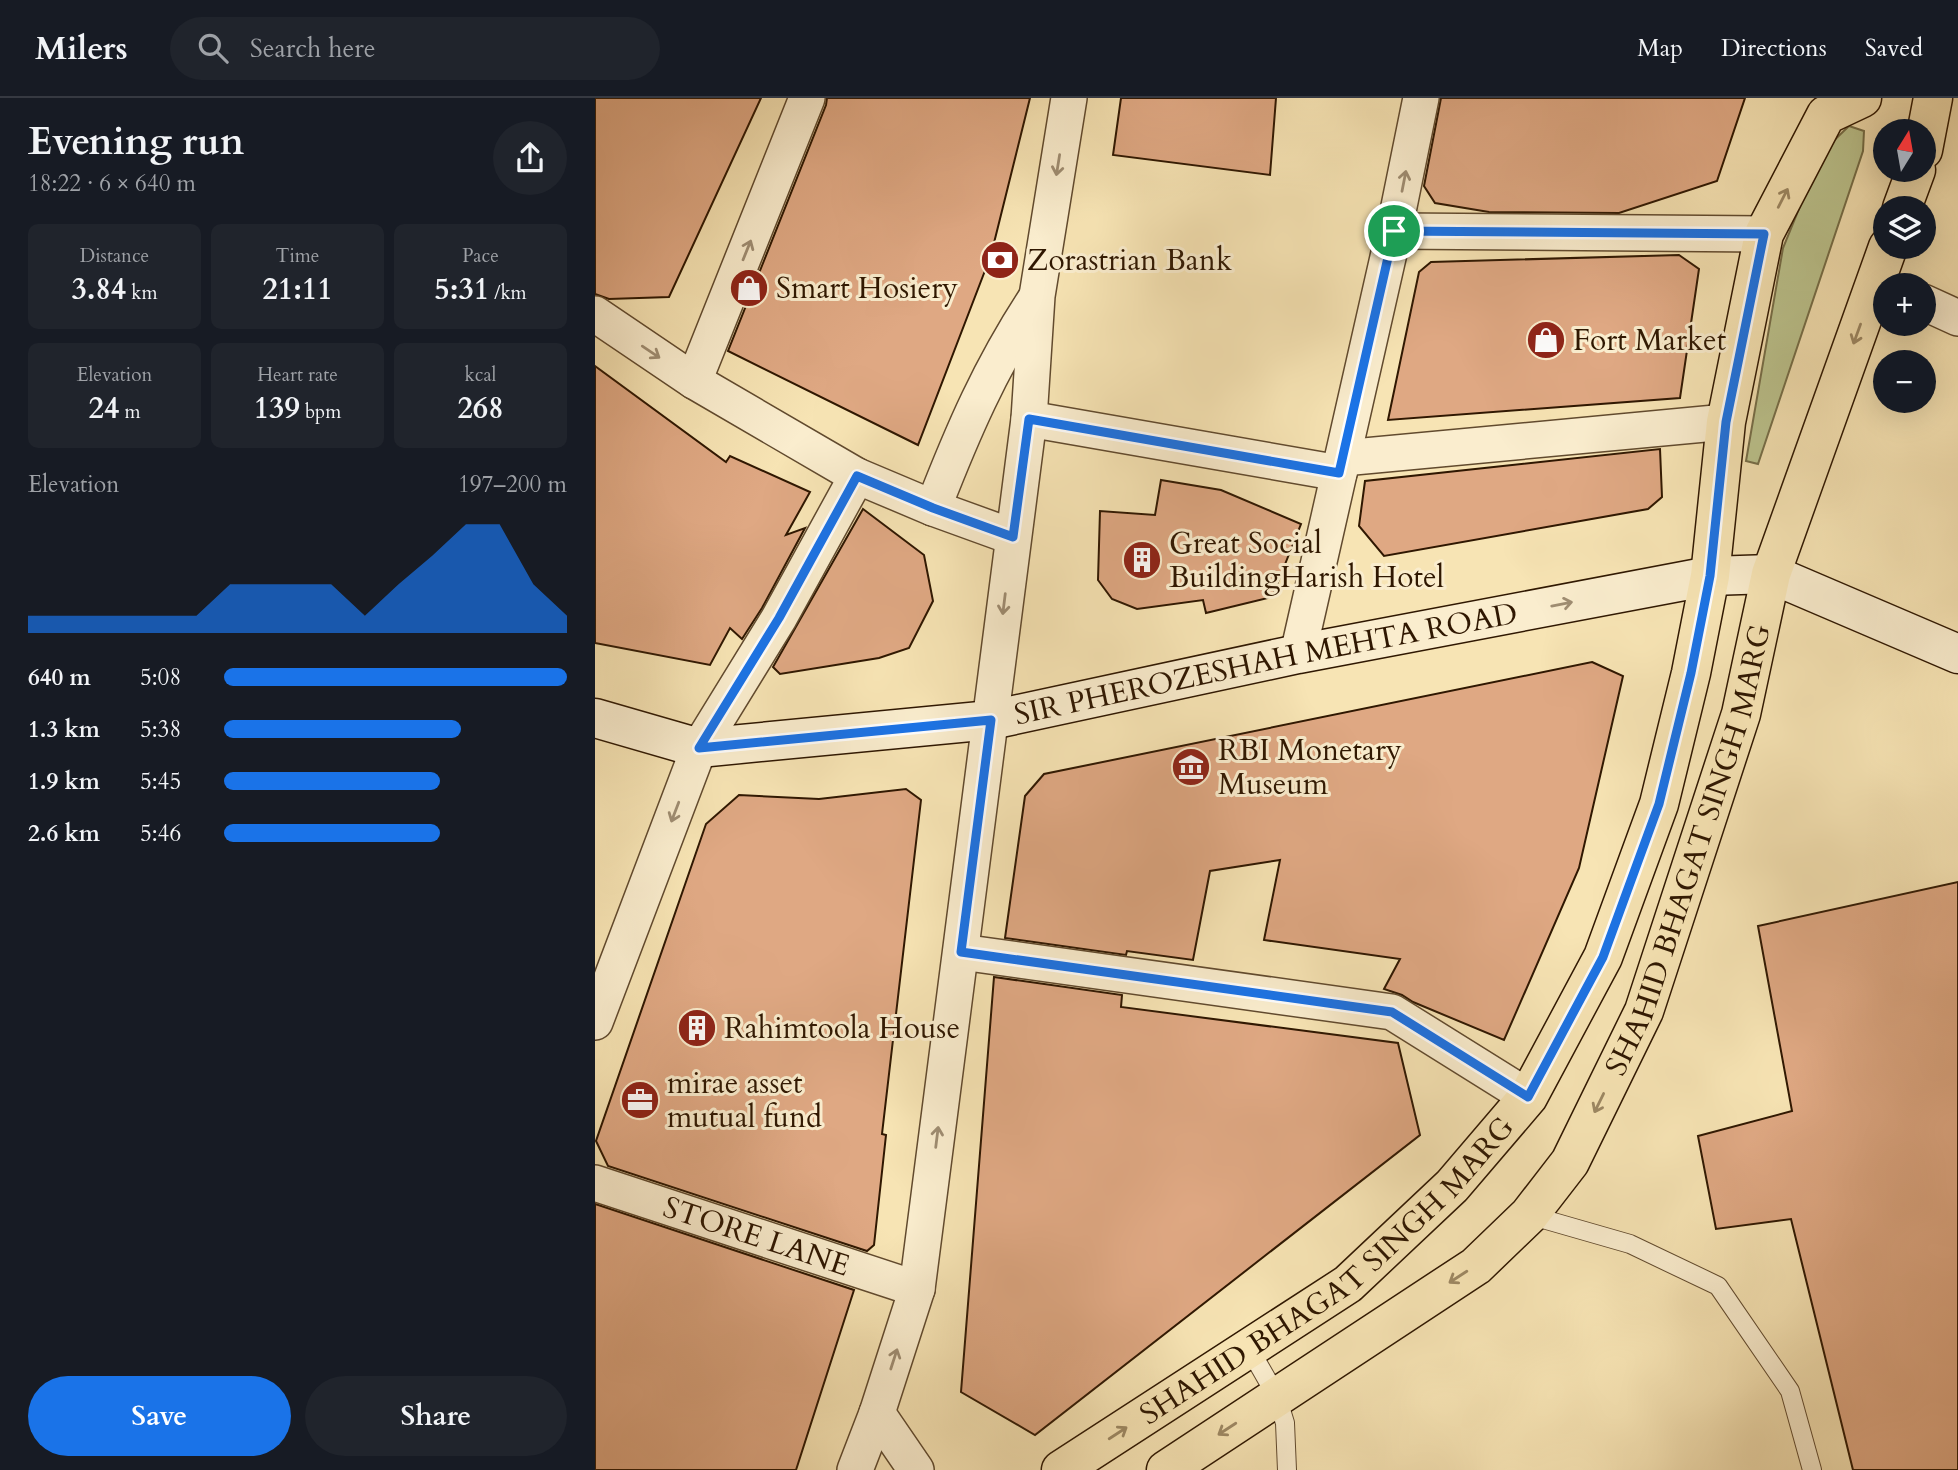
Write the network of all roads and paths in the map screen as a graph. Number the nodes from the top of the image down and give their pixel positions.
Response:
1 (807, 98) edge
2 (1069, 98) edge
3 (1421, 98) edge
4 (1861, 98) edge
5 (1933, 98) edge
6 (1825, 106) edge
7 (1929, 119) edge
8 (1394, 231) junction
9 (1764, 234) junction
10 (1884, 271) edge
11 (1037, 296) junction
12 (1936, 308) edge
13 (595, 314) edge
14 (1958, 318) edge
15 (694, 381) junction
16 (1029, 419) junction
17 (1726, 422) junction
18 (1341, 466) junction
19 (857, 476) junction
20 (933, 508) junction
21 (1013, 537) junction
22 (1771, 574) junction
23 (1710, 576) junction
24 (1299, 654) junction
25 (1958, 654) edge
26 (595, 719) edge
27 (991, 720) junction
28 (699, 748) junction
29 (961, 952) junction
30 (595, 1022) edge
31 (1528, 1097) junction
32 (595, 1182) edge
33 (1529, 1215) junction
34 (917, 1289) junction
35 (1249, 1348) junction
36 (1277, 1397) junction
37 (877, 1413) junction
38 (855, 1470) edge
39 (916, 1470) edge
40 (1061, 1470) edge
41 (1166, 1470) edge
42 (1287, 1470) edge
43 (1812, 1470) edge

15 -> 1 street
2 -> 11 street
8 -> 3 street
4 - 6 main road, SHAHID BHAGAT SINGH MARG
5 - 7 main road
9 -> 6 main road, SHAHID BHAGAT SINGH MARG
8 - 9 street
8 - 18 street
9 - 17 main road, SHAHID BHAGAT SINGH MARG
10 -> 22 main road, SHAHID BHAGAT SINGH MARG
11 - 16 street
11 - 20 street
12 - 14 street
13 -> 15 street
15 - 19 street
16 - 18 street
16 - 21 street
17 - 18 street
17 - 23 main road, SHAHID BHAGAT SINGH MARG
18 - 24 street
19 - 20 street
19 - 28 street
20 - 21 street
21 -> 27 street
22 - 23 street, SIR PHEROZESHAH MEHTA ROAD
22 - 25 street
22 -> 33 main road, SHAHID BHAGAT SINGH MARG
24 -> 23 street, SIR PHEROZESHAH MEHTA ROAD
23 - 31 main road, SHAHID BHAGAT SINGH MARG
24 - 27 street, SIR PHEROZESHAH MEHTA ROAD
26 - 28 street, SIR PHEROZESHAH MEHTA ROAD
27 - 28 street, SIR PHEROZESHAH MEHTA ROAD
27 - 29 street
28 -> 30 street
29 - 31 street
34 -> 29 street
31 - 35 main road, SHAHID BHAGAT SINGH MARG
32 - 34 street, STORE LANE
33 -> 36 main road, SHAHID BHAGAT SINGH MARG
33 - 43 lane
37 -> 34 street
35 - 36 lane
40 -> 35 main road, SHAHID BHAGAT SINGH MARG
36 -> 41 main road, SHAHID BHAGAT SINGH MARG
36 - 42 lane
37 - 38 street
37 - 39 street

